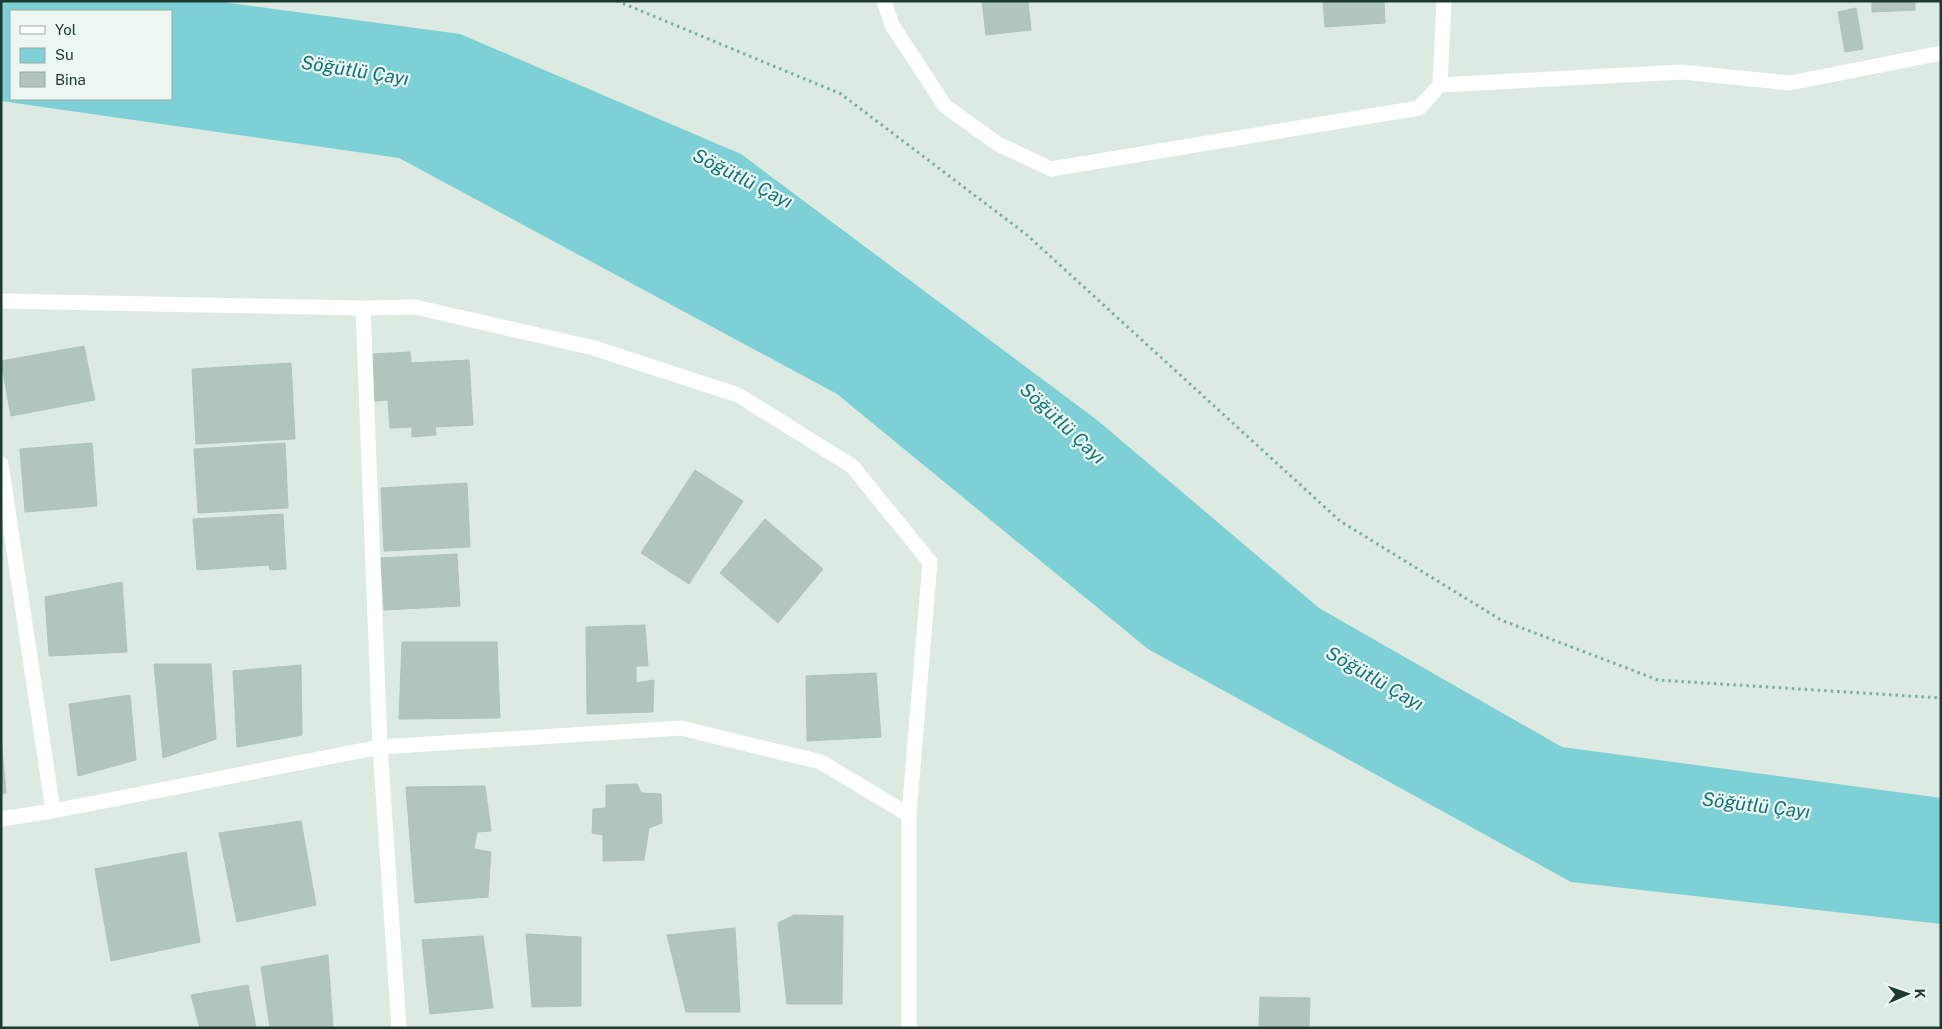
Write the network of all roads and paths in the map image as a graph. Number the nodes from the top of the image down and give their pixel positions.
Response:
1 (617, 1) edge
2 (884, 1) edge
3 (1444, 1) edge
4 (1941, 53) edge
5 (1440, 85) junction
6 (1, 301) edge
7 (363, 308) junction
8 (1, 464) edge
9 (1941, 698) edge
10 (380, 747) junction
11 (53, 811) junction
12 (909, 815) junction
13 (1, 819) edge
14 (399, 1028) edge
15 (909, 1028) edge

1 - 9 path
2 - 5 street
3 - 5 street
4 - 5 street
6 - 7 street
7 - 10 street
7 - 12 street
8 - 11 street
10 - 11 street
10 - 12 street
10 - 14 street
11 - 13 street
12 - 15 street

